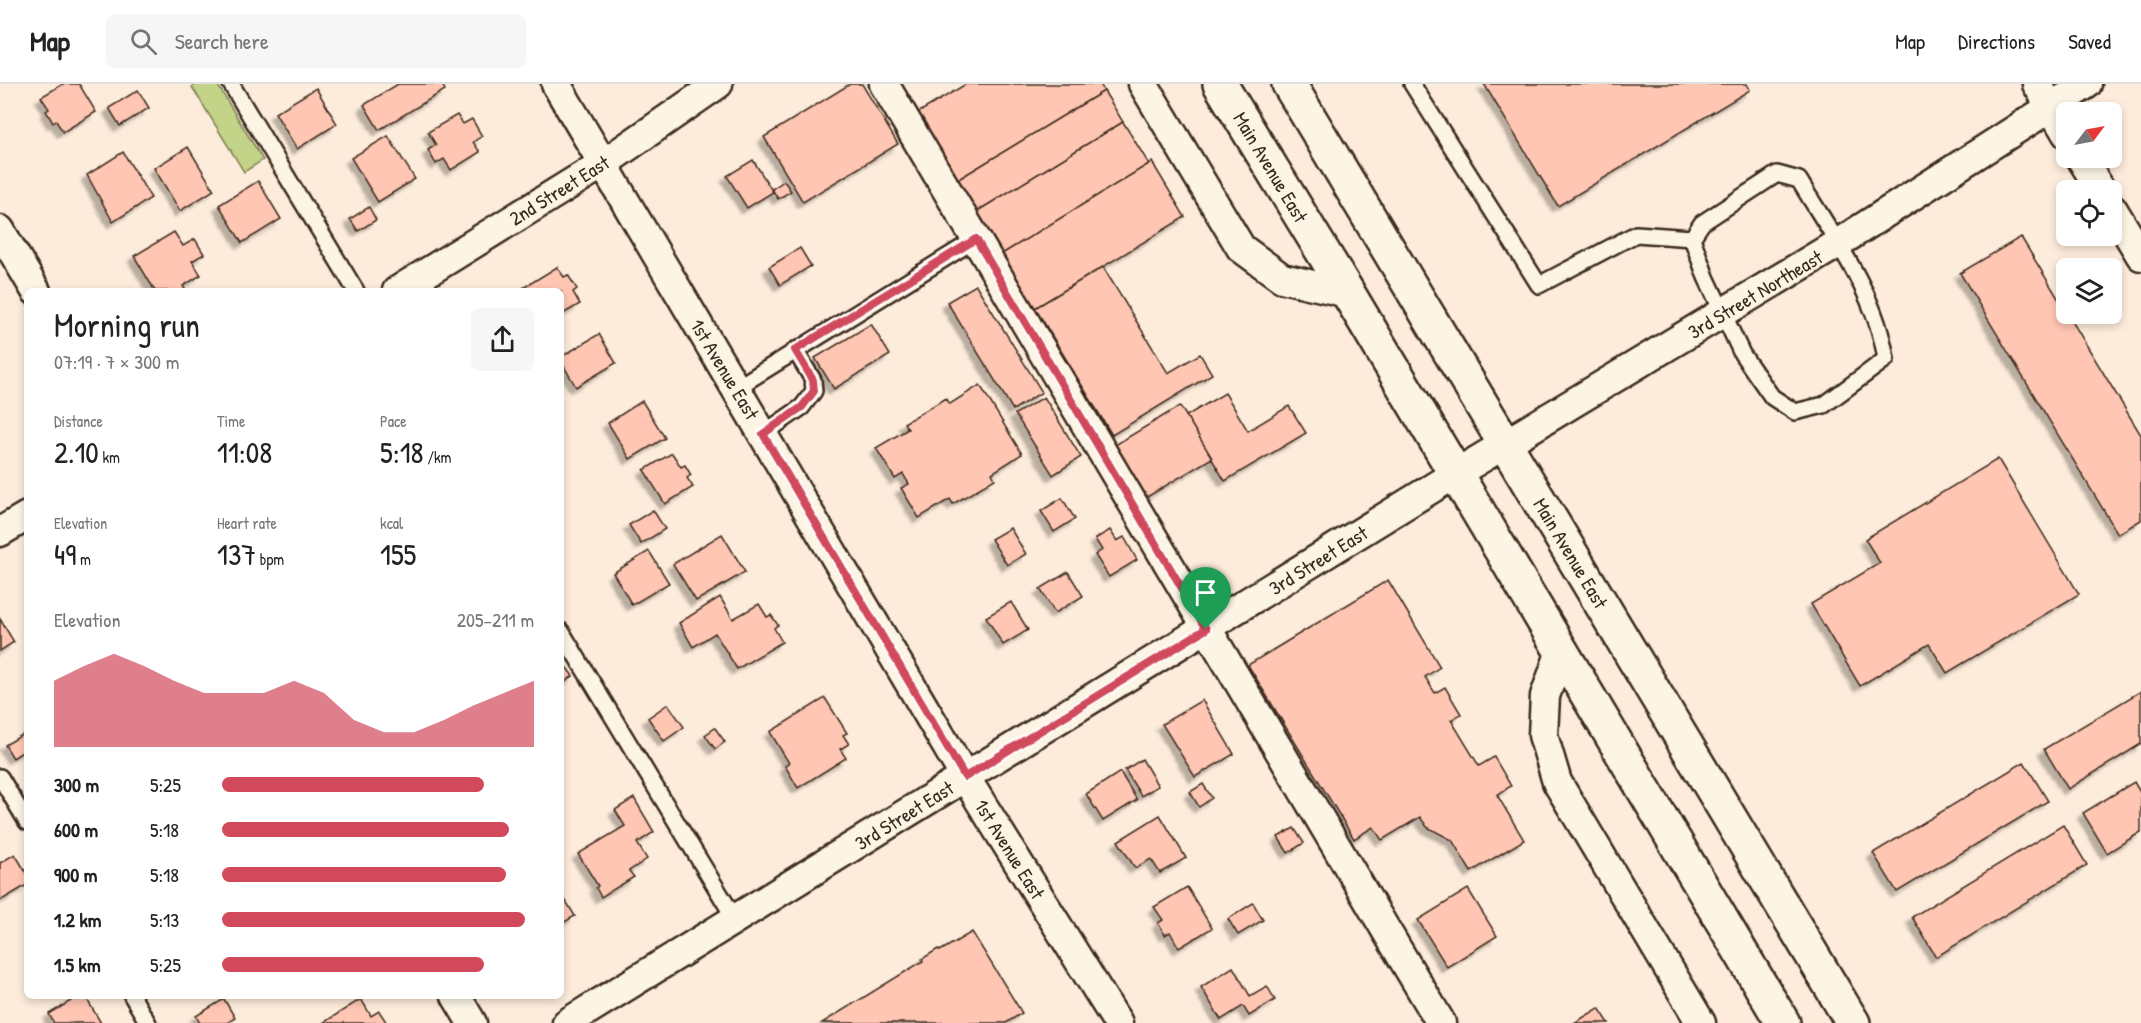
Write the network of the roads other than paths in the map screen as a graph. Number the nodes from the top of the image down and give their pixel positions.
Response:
1 (231, 84) edge
2 (556, 84) edge
3 (718, 84) edge
4 (884, 84) edge
5 (1143, 84) edge
6 (1220, 84) edge
7 (1289, 84) edge
8 (1412, 84) edge
9 (2087, 84) edge
10 (2044, 96) edge
11 (2056, 116) edge
12 (603, 163) junction
13 (2122, 225) edge
14 (0, 230) edge
15 (1692, 238) junction
16 (976, 239) junction
17 (1837, 243) junction
18 (2141, 256) edge
19 (34, 288) edge
20 (354, 288) edge
21 (402, 288) edge
22 (1348, 293) junction
23 (1723, 314) junction
24 (795, 350) junction
25 (736, 388) junction
26 (763, 434) junction
27 (1506, 445) junction
28 (1455, 474) junction
29 (24, 518) edge
30 (0, 532) edge
31 (1206, 629) junction
32 (564, 636) edge
33 (1561, 651) junction
34 (0, 777) edge
35 (965, 777) junction
36 (24, 817) edge
37 (735, 920) junction
38 (134, 999) edge
39 (458, 999) edge
40 (148, 1023) edge
41 (472, 1023) edge
42 (567, 1023) edge
43 (1118, 1023) edge
44 (1440, 1023) edge
45 (1701, 1023) edge
46 (1783, 1023) edge
47 (1854, 1023) edge

1 - 20 lane
2 - 12 street, 1st Avenue East
3 - 12 street, 2nd Street East
4 - 16 street
5 - 22 street
6 - 22 main road, Main Avenue East
7 - 27 main road, Main Avenue East
8 - 15 lane
9 - 10 street, 3rd Street Northeast
10 - 11 street
10 - 17 street, 3rd Street Northeast
12 - 21 street, 2nd Street East
12 - 25 street, 1st Avenue East
13 - 18 street
14 - 19 street
15 - 17 lane
15 - 23 lane
16 - 24 lane
16 - 31 street
17 - 23 street, 3rd Street Northeast
17 - 23 lane
22 - 28 main road, Main Avenue East
23 - 27 street, 3rd Street Northeast
24 - 25 lane
24 - 26 lane
25 - 26 street, 1st Avenue East
26 - 35 street, 1st Avenue East
27 - 28 street, 3rd Street Northeast
27 - 47 main road, Main Avenue East
28 - 31 street, 3rd Street East
28 - 33 main road, Main Avenue East
29 - 30 street
31 - 35 street, 3rd Street East
31 - 44 street
32 - 37 lane
33 - 45 street
33 - 46 main road, Main Avenue East
34 - 36 lane
35 - 37 street, 3rd Street East
35 - 43 street, 1st Avenue East
37 - 42 street, 3rd Street East
38 - 40 lane
39 - 41 street

